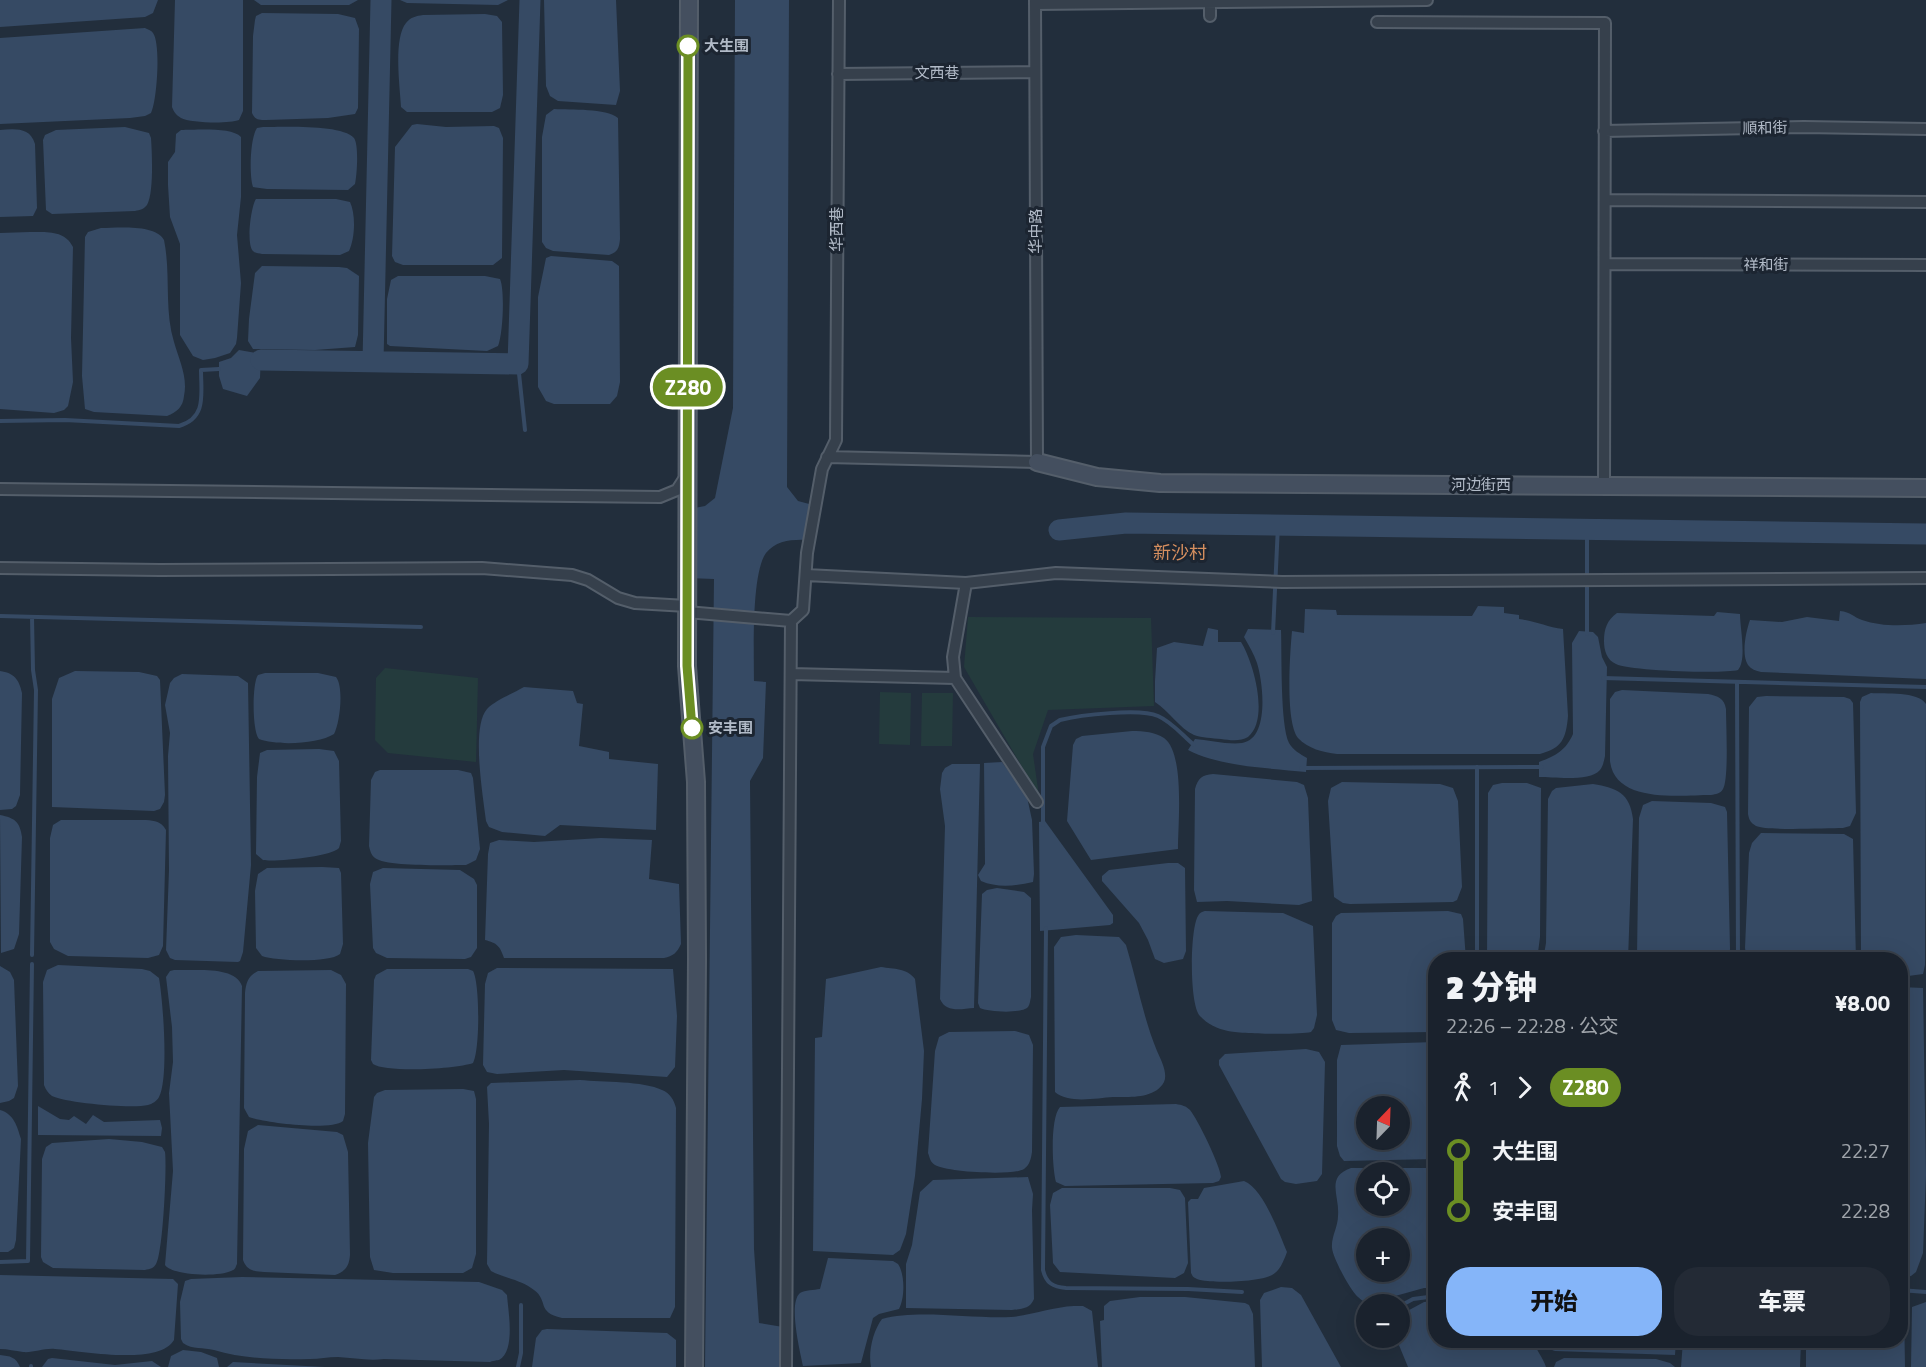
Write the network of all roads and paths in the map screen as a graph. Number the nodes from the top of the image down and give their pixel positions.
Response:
1 (688, 0) edge
2 (839, 0) edge
3 (1210, 0) edge
4 (1427, 0) edge
5 (1035, 2) edge
6 (1209, 16) dead end
7 (1377, 22) dead end
8 (1035, 72) junction
9 (838, 74) junction
10 (1926, 129) edge
11 (1604, 131) junction
12 (1605, 200) junction
13 (1926, 202) edge
14 (1605, 264) junction
15 (1926, 265) edge
16 (827, 457) junction
17 (1038, 462) junction
18 (687, 474) junction
19 (1604, 486) junction
20 (0, 489) edge
21 (1926, 489) edge
22 (0, 568) edge
23 (806, 575) junction
24 (1926, 578) edge
25 (966, 582) junction
26 (687, 609) junction
27 (791, 621) junction
28 (791, 674) junction
29 (955, 678) junction
30 (1037, 802) dead end
31 (694, 1367) edge
32 (786, 1367) edge

1 - 18 street
2 - 9 street, 华西巷
3 - 6 street
4 - 5 street
5 - 8 street, 华中路
7 - 11 street
8 - 9 street, 文西巷
8 - 17 street, 华中路
9 - 16 street, 华西巷
10 - 11 street, 順和街
11 - 12 street
12 - 13 street
12 - 14 street
14 - 15 street, 祥和街
14 - 19 street
16 - 17 street
16 - 23 street, 华西巷
17 - 19 street, 河边街西
18 - 20 street
18 - 26 street
19 - 21 street, 河边街西
22 - 26 street
23 - 25 street
23 - 27 street, 华西巷
24 - 25 street
25 - 29 street
26 - 27 street
26 - 31 street
27 - 28 street
28 - 29 street
28 - 32 street
29 - 30 street

